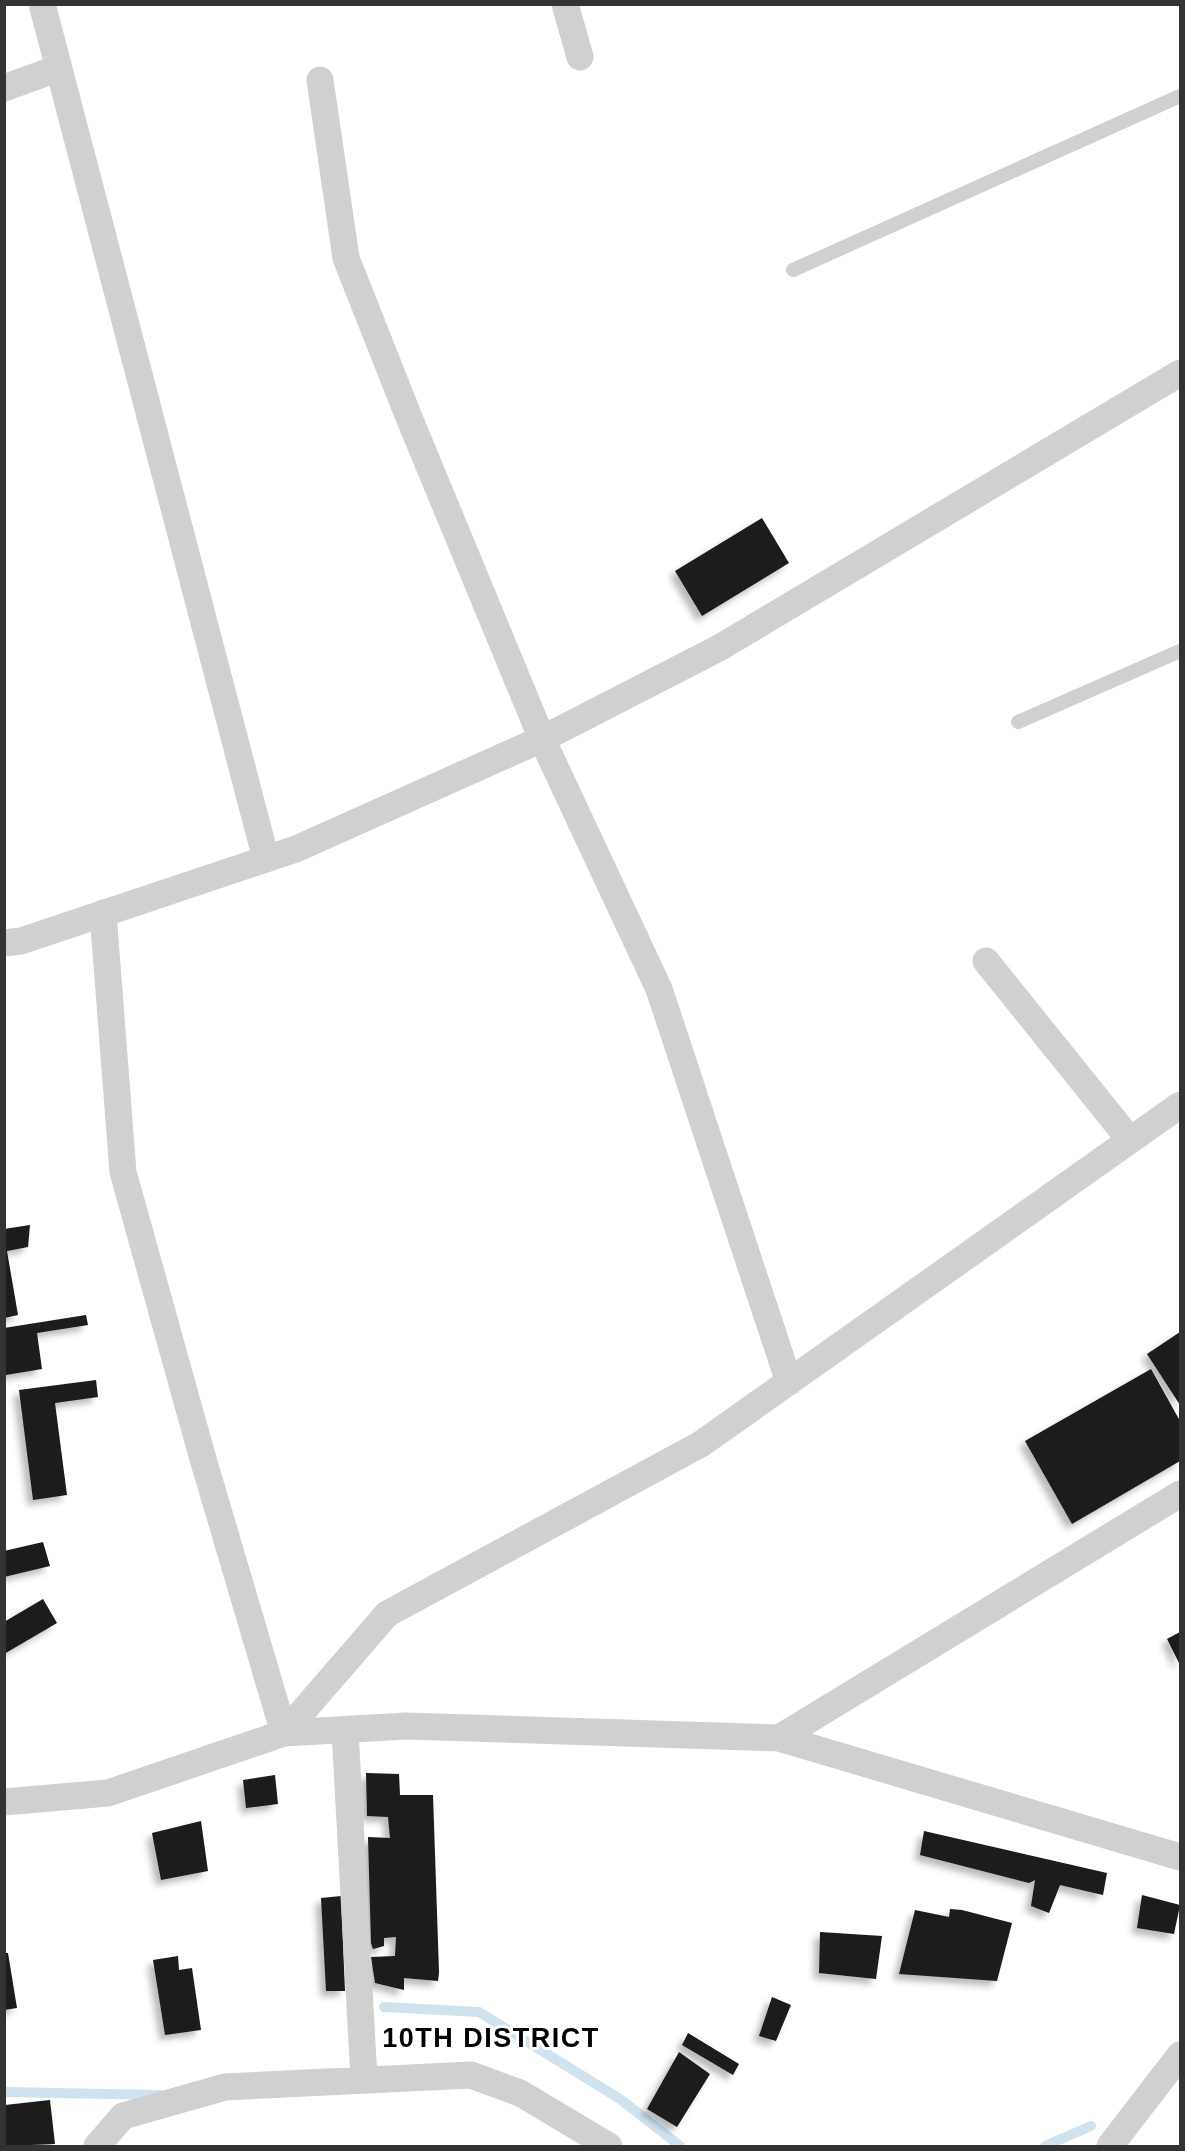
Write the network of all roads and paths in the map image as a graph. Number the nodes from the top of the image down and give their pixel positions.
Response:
1 (42, 4) edge
2 (565, 4) edge
3 (580, 57) dead end
4 (59, 68) junction
5 (320, 80) dead end
6 (4, 88) edge
7 (1180, 96) edge
8 (793, 270) dead end
9 (1180, 373) edge
10 (1180, 651) edge
11 (1018, 722) dead end
12 (542, 739) junction
13 (266, 859) junction
14 (103, 913) junction
15 (4, 943) edge
16 (986, 961) dead end
17 (1180, 1105) edge
18 (1130, 1140) junction
19 (789, 1382) junction
20 (1180, 1494) edge
21 (345, 1730) junction
22 (284, 1733) junction
23 (779, 1738) junction
24 (4, 1802) edge
25 (1180, 1857) edge
26 (1180, 2055) edge
27 (364, 2080) junction
28 (97, 2146) edge
29 (609, 2146) edge
30 (1110, 2146) edge

1 - 4 street
2 - 3 street
4 - 6 street
4 - 13 street
5 - 12 street
7 - 8 lane
9 - 12 street
10 - 11 lane
12 - 13 street
12 - 19 street
13 - 14 street
14 - 15 street
14 - 22 street
16 - 18 street
17 - 18 street
18 - 19 street
19 - 22 street
20 - 23 street
21 - 22 street
21 - 23 street
21 - 27 street
22 - 24 street
23 - 25 street
26 - 30 street
27 - 28 street
27 - 29 street

